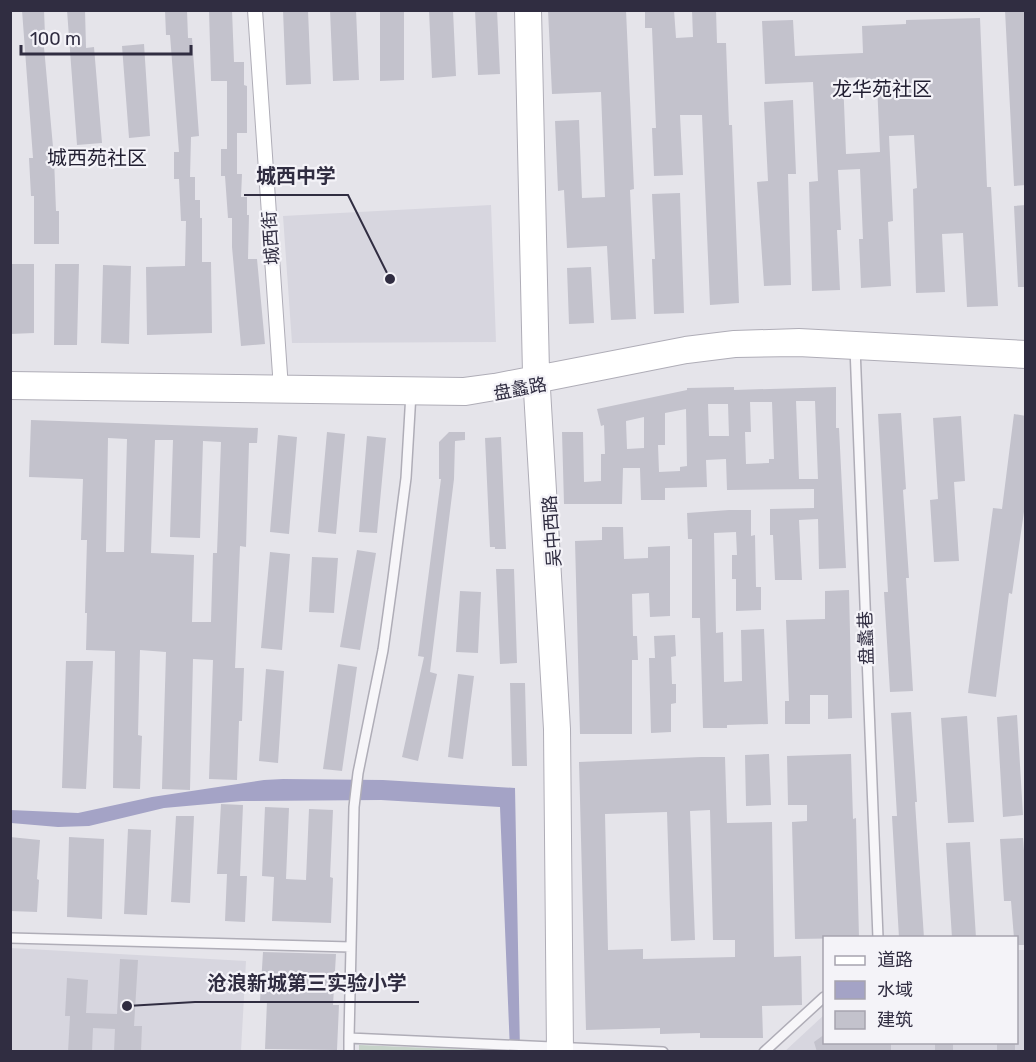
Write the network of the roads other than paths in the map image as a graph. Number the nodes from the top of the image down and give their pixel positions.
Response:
1 (255, 10) edge
2 (522, 10) edge
3 (534, 10) edge
4 (855, 345) junction
5 (1026, 348) edge
6 (1026, 361) edge
7 (10, 379) edge
8 (536, 379) junction
9 (281, 388) junction
10 (411, 391) junction
11 (10, 392) edge
12 (878, 936) edge
13 (10, 938) edge
14 (351, 947) junction
15 (823, 999) edge
16 (349, 1038) junction
17 (560, 1049) edge
18 (349, 1052) edge
19 (663, 1052) edge
20 (764, 1052) edge

1 - 9 main road, 城西街
2 - 8 main road, 吴中西路
3 - 8 main road, 吴中西路
4 - 5 main road, 盘蠡路
4 - 6 main road, 盘蠡路
4 - 8 main road, 盘蠡路
4 - 12 street, 盘蠡巷
7 - 9 main road, 盘蠡路
8 - 10 main road, 盘蠡路
8 - 17 main road, 吴中西路
9 - 10 main road, 盘蠡路
9 - 11 main road, 盘蠡路
10 - 14 street
13 - 14 street
14 - 16 street
15 - 20 street
16 - 17 street
16 - 18 street
17 - 19 street

